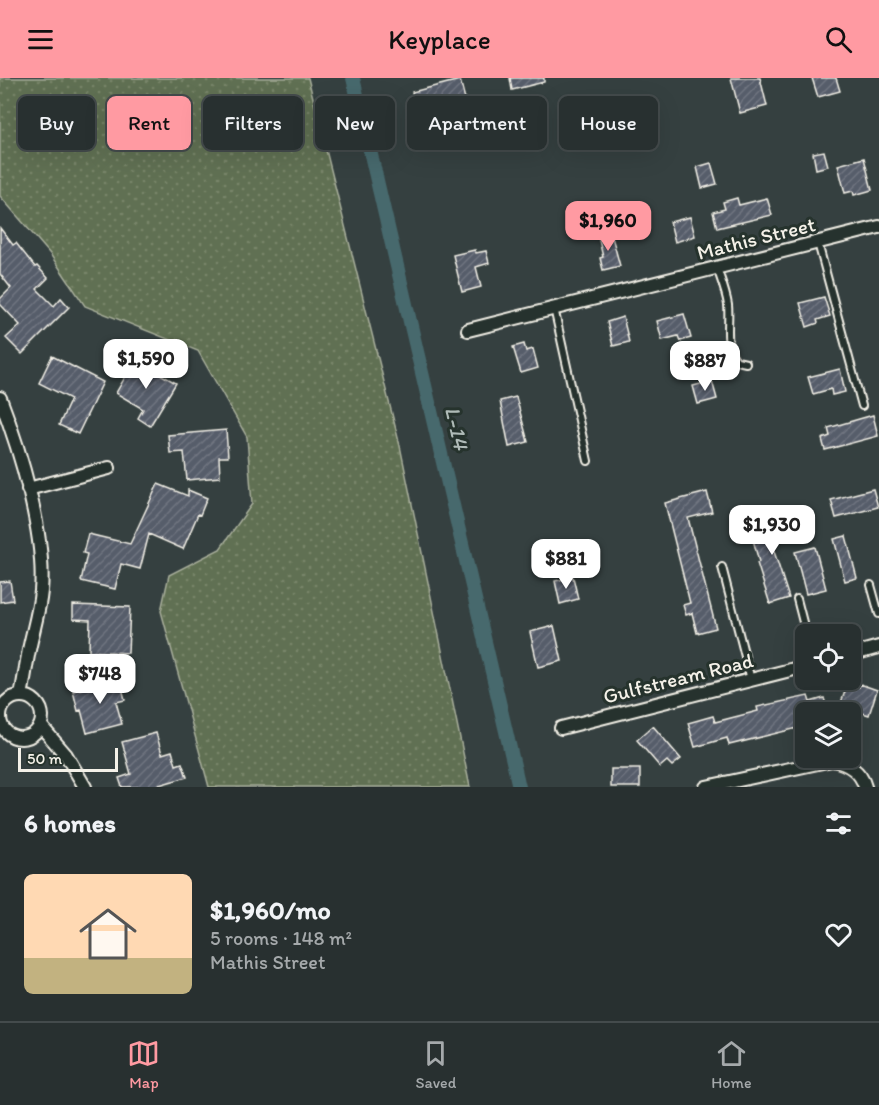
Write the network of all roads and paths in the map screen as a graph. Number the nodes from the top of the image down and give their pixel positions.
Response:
1 (879, 227) edge
2 (818, 242) junction
3 (717, 268) junction
4 (554, 309) junction
5 (468, 330) dead end
6 (746, 363) dead end
7 (0, 398) edge
8 (862, 406) dead end
9 (588, 461) dead end
10 (109, 468) dead end
11 (27, 489) junction
12 (722, 567) dead end
13 (871, 585) dead end
14 (797, 599) dead end
15 (879, 614) edge
16 (803, 624) edge
17 (879, 647) edge
18 (861, 652) edge
19 (795, 669) edge
20 (751, 680) junction
21 (21, 696) junction
22 (1, 724) edge
23 (40, 726) junction
24 (561, 728) dead end
25 (85, 787) edge
26 (706, 787) edge
27 (865, 787) edge

1 - 2 street, Mathis Street
2 - 3 street, Mathis Street
2 - 8 lane
3 - 4 street, Mathis Street
3 - 6 lane
4 - 5 street, Mathis Street
4 - 9 lane
7 - 11 street
10 - 11 street
11 - 21 street
12 - 20 lane
13 - 15 lane
14 - 16 lane
17 - 18 street
19 - 20 street, Gulfstream Road
20 - 24 street, Gulfstream Road
21 - 22 street
21 - 23 street
22 - 23 street
23 - 25 street
26 - 27 street

